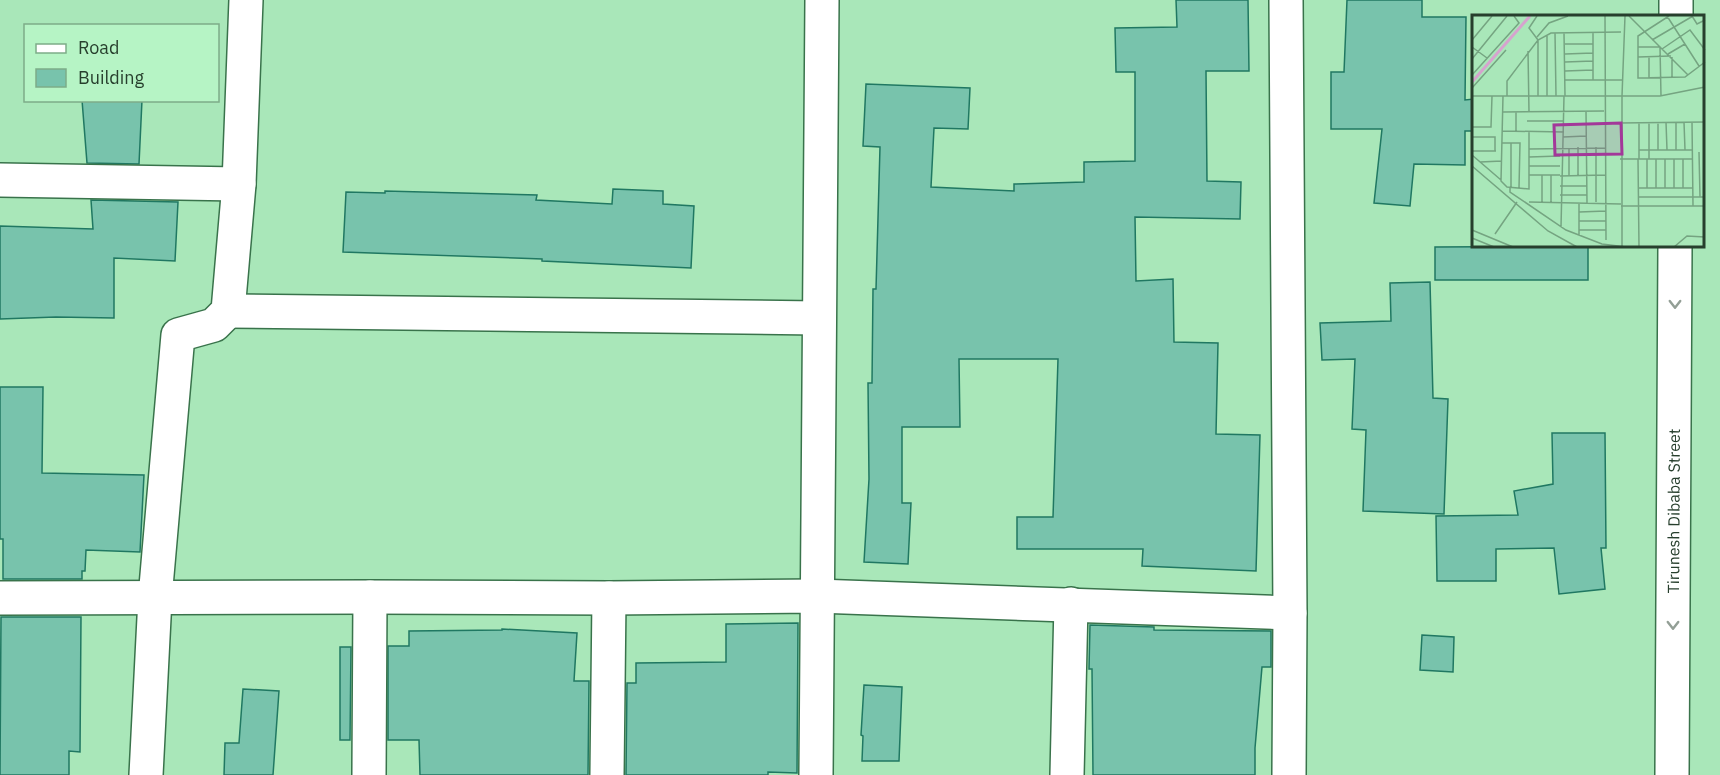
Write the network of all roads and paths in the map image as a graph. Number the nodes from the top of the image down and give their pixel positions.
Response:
1 (246, 0) edge
2 (822, 0) edge
3 (1286, 0) edge
4 (0, 180) edge
5 (239, 184) junction
6 (1675, 248) edge
7 (228, 311) junction
8 (818, 318) junction
9 (817, 596) junction
10 (154, 597) junction
11 (370, 597) junction
12 (0, 598) edge
13 (609, 598) junction
14 (1071, 604) junction
15 (1290, 613) junction
16 (146, 775) edge
17 (369, 775) edge
18 (607, 775) edge
19 (816, 775) edge
20 (1067, 775) edge
21 (1289, 775) edge
22 (1672, 775) edge

1 - 5 street
2 - 8 street
3 - 15 street
4 - 5 street
5 - 7 street
6 -> 22 street, Tirunesh Dibaba Street
7 - 8 street
7 - 10 street
8 - 9 street
9 - 13 street
9 - 14 street
9 - 19 street
10 - 11 street
10 - 12 street
10 - 16 street
11 - 13 street
11 - 17 street
13 - 18 street
14 - 15 street
14 - 20 street
15 - 21 street

